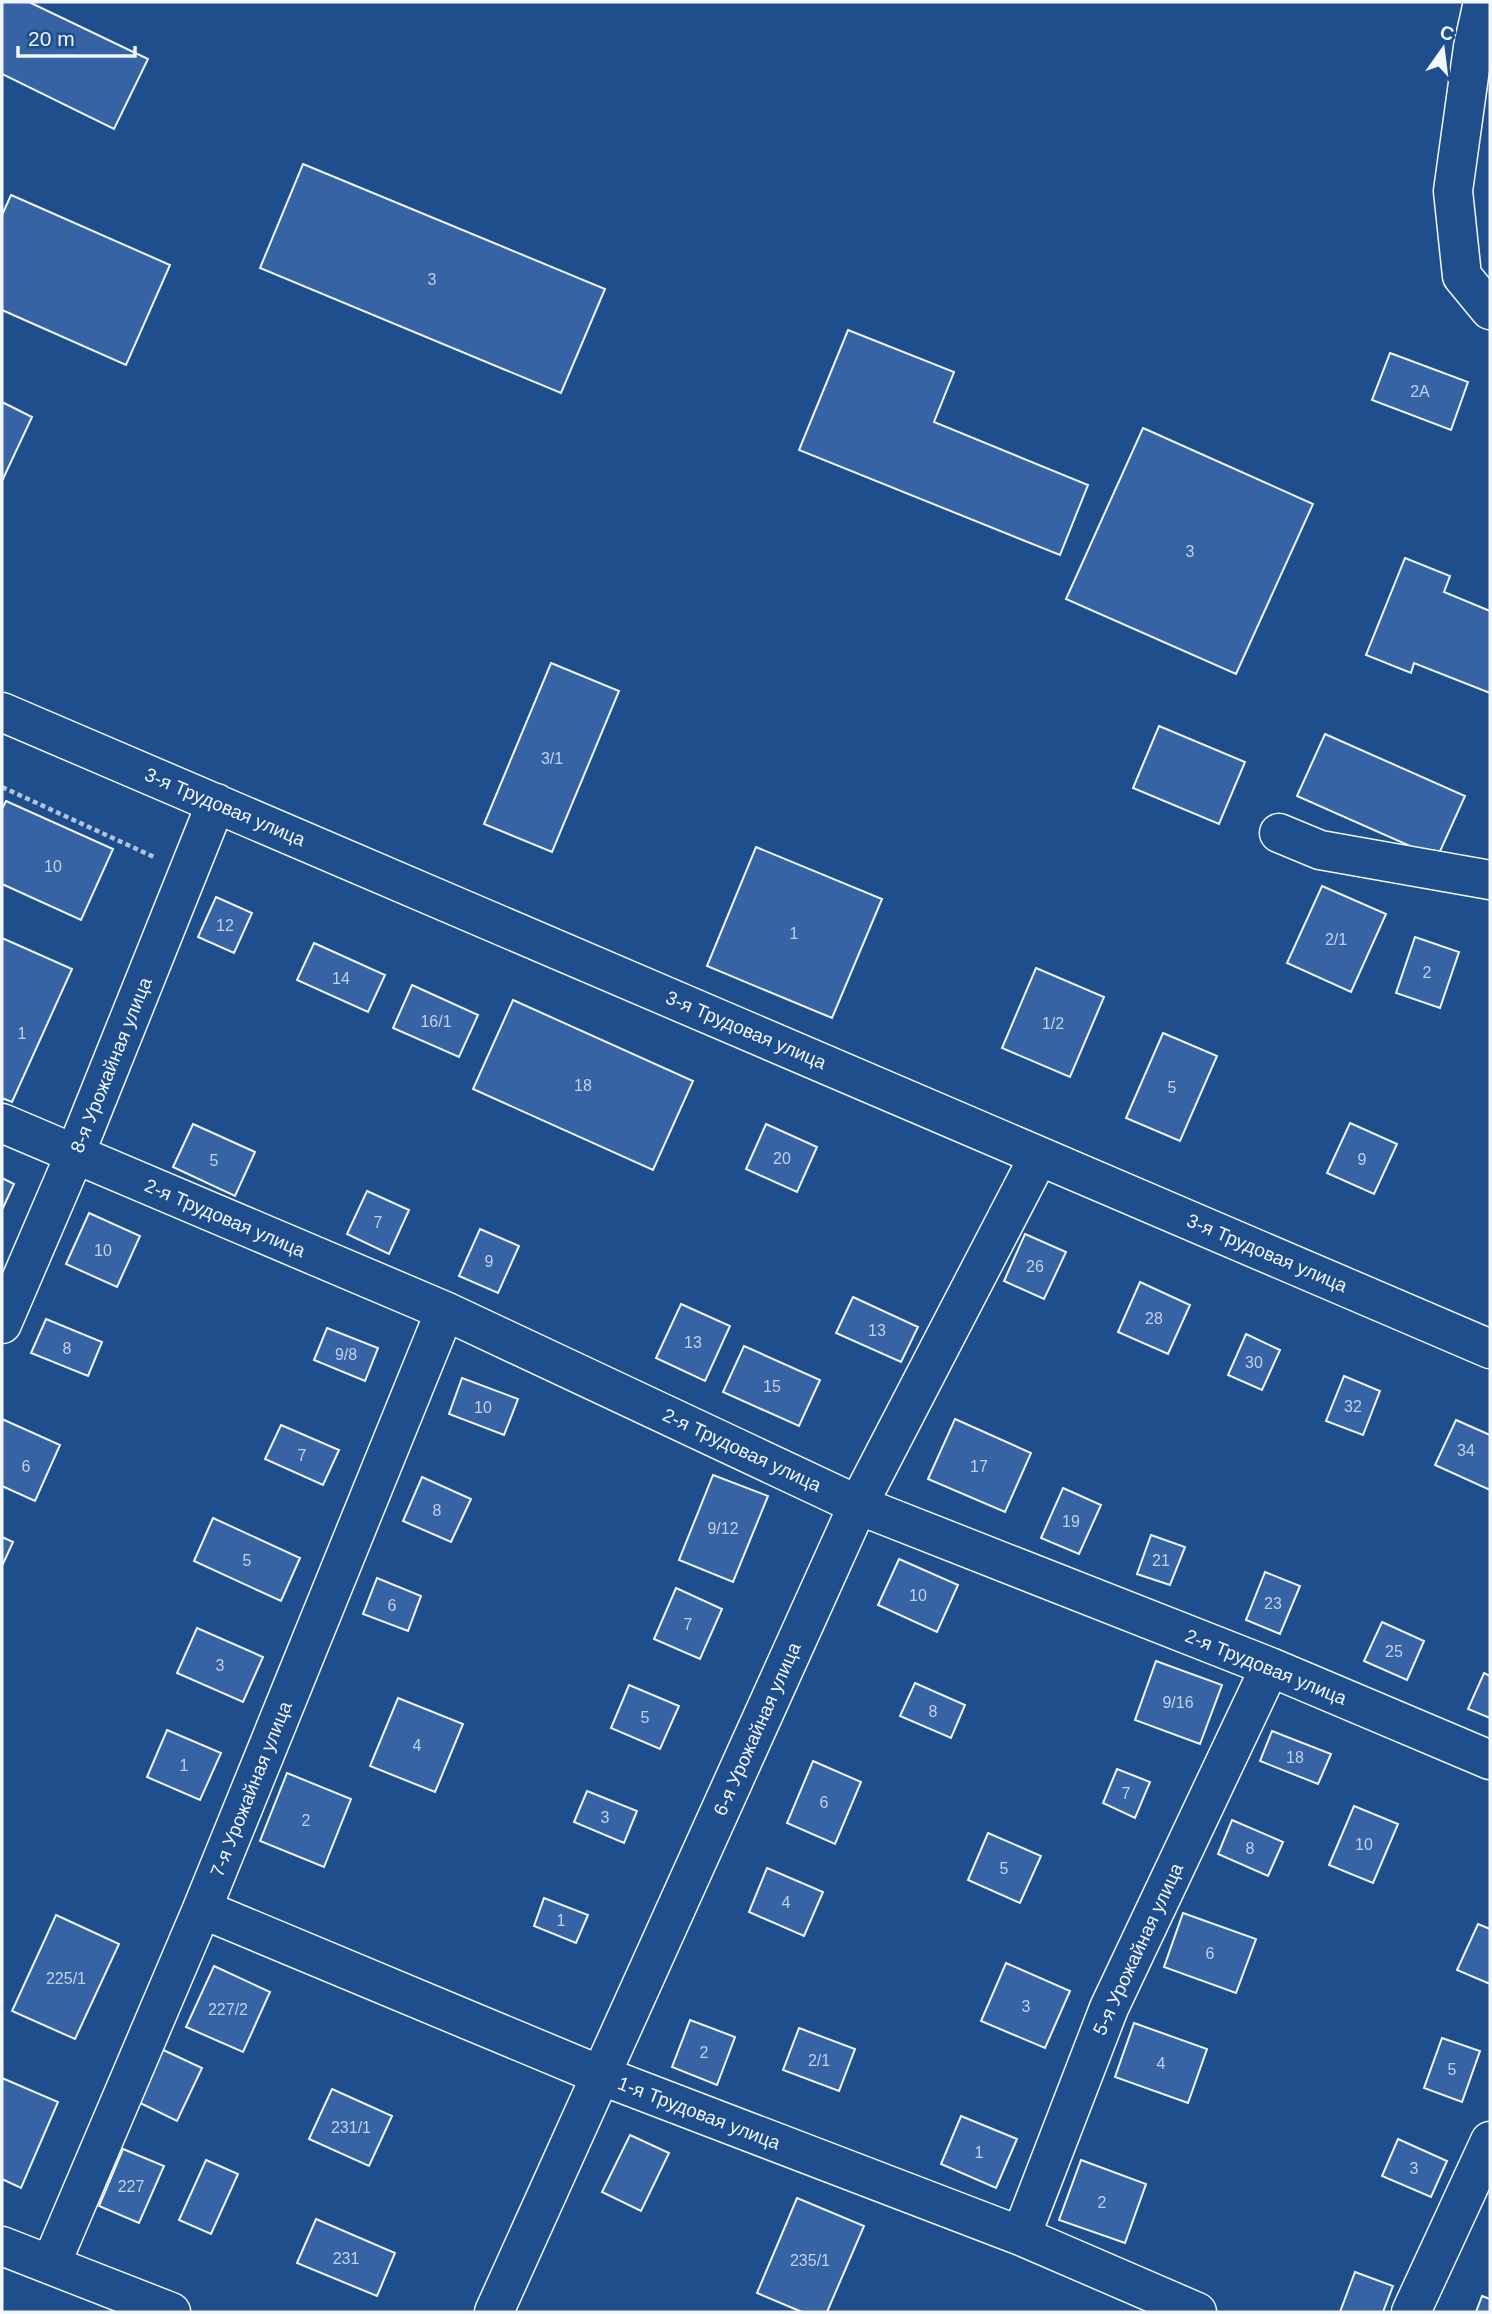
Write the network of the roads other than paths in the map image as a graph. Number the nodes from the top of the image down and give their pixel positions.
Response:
1 (1483, 2) edge
2 (1482, 50) edge
3 (1490, 310) edge
4 (2, 712) edge
5 (215, 803) junction
6 (1279, 833) dead end
7 (1490, 880) edge
8 (2, 1123) edge
9 (75, 1154) junction
10 (1039, 1156) junction
11 (445, 1311) junction
12 (2, 1324) edge
13 (1490, 1349) edge
14 (858, 1505) junction
15 (1270, 1667) junction
16 (1490, 1760) edge
17 (202, 1909) junction
18 (600, 2075) junction
19 (1490, 2140) edge
20 (1021, 2236) junction
21 (2, 2246) edge
22 (51, 2264) junction
23 (172, 2312) edge
24 (494, 2312) edge
25 (1196, 2312) edge
26 (1411, 2312) edge

1 - 2 street
2 - 3 street
4 - 5 street, 3-я Трудовая улица
5 - 9 street, 8-я Урожайная улица
5 - 10 street, 3-я Трудовая улица
6 - 7 street
8 - 9 street, 2-я Трудовая улица
9 - 11 street, 2-я Трудовая улица
9 - 12 street, 8-я Урожайная улица
10 - 13 street, 3-я Трудовая улица
10 - 14 street, 6-я Урожайная улица
11 - 14 street, 2-я Трудовая улица
11 - 17 street, 7-я Урожайная улица
14 - 15 street, 2-я Трудовая улица
14 - 18 street, 6-я Урожайная улица
15 - 16 street, 2-я Трудовая улица
15 - 20 street, 5-я Урожайная улица
17 - 18 street, 1-я Трудовая улица
17 - 22 street, 7-я Урожайная улица
18 - 20 street, 1-я Трудовая улица
18 - 24 street, 6-я Урожайная улица
19 - 26 street
20 - 25 street, 1-я Трудовая улица
21 - 22 street
22 - 23 street

